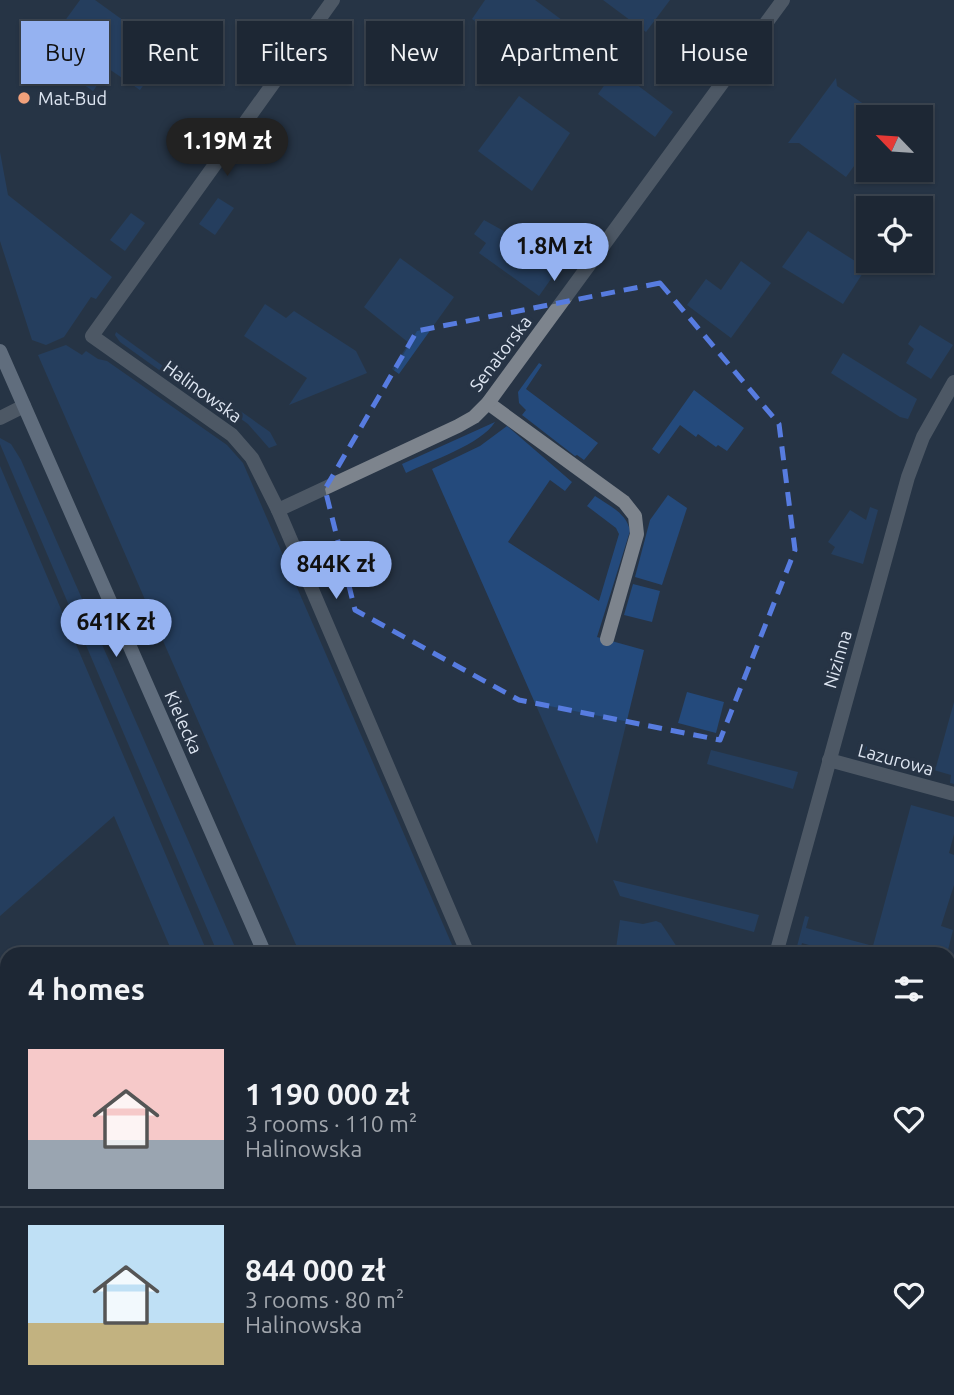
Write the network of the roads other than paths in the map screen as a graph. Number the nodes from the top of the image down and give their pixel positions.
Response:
1 (333, 0) edge
2 (783, 0) edge
3 (0, 351) edge
4 (954, 382) edge
5 (488, 403) junction
6 (24, 406) junction
7 (0, 418) edge
8 (278, 510) junction
9 (607, 639) dead end
10 (829, 760) junction
11 (954, 794) edge
12 (262, 947) edge
13 (465, 947) edge
14 (778, 947) edge

1 - 8 street, Halinowska
2 - 5 street, Senatorska
3 - 6 main road, Kielecka
4 - 10 street, Nizinna
5 - 8 street, Senatorska
5 - 9 street
6 - 7 street
6 - 12 main road, Kielecka
8 - 13 street, Halinowska
10 - 11 street, Lazurowa
10 - 14 street, Nizinna

